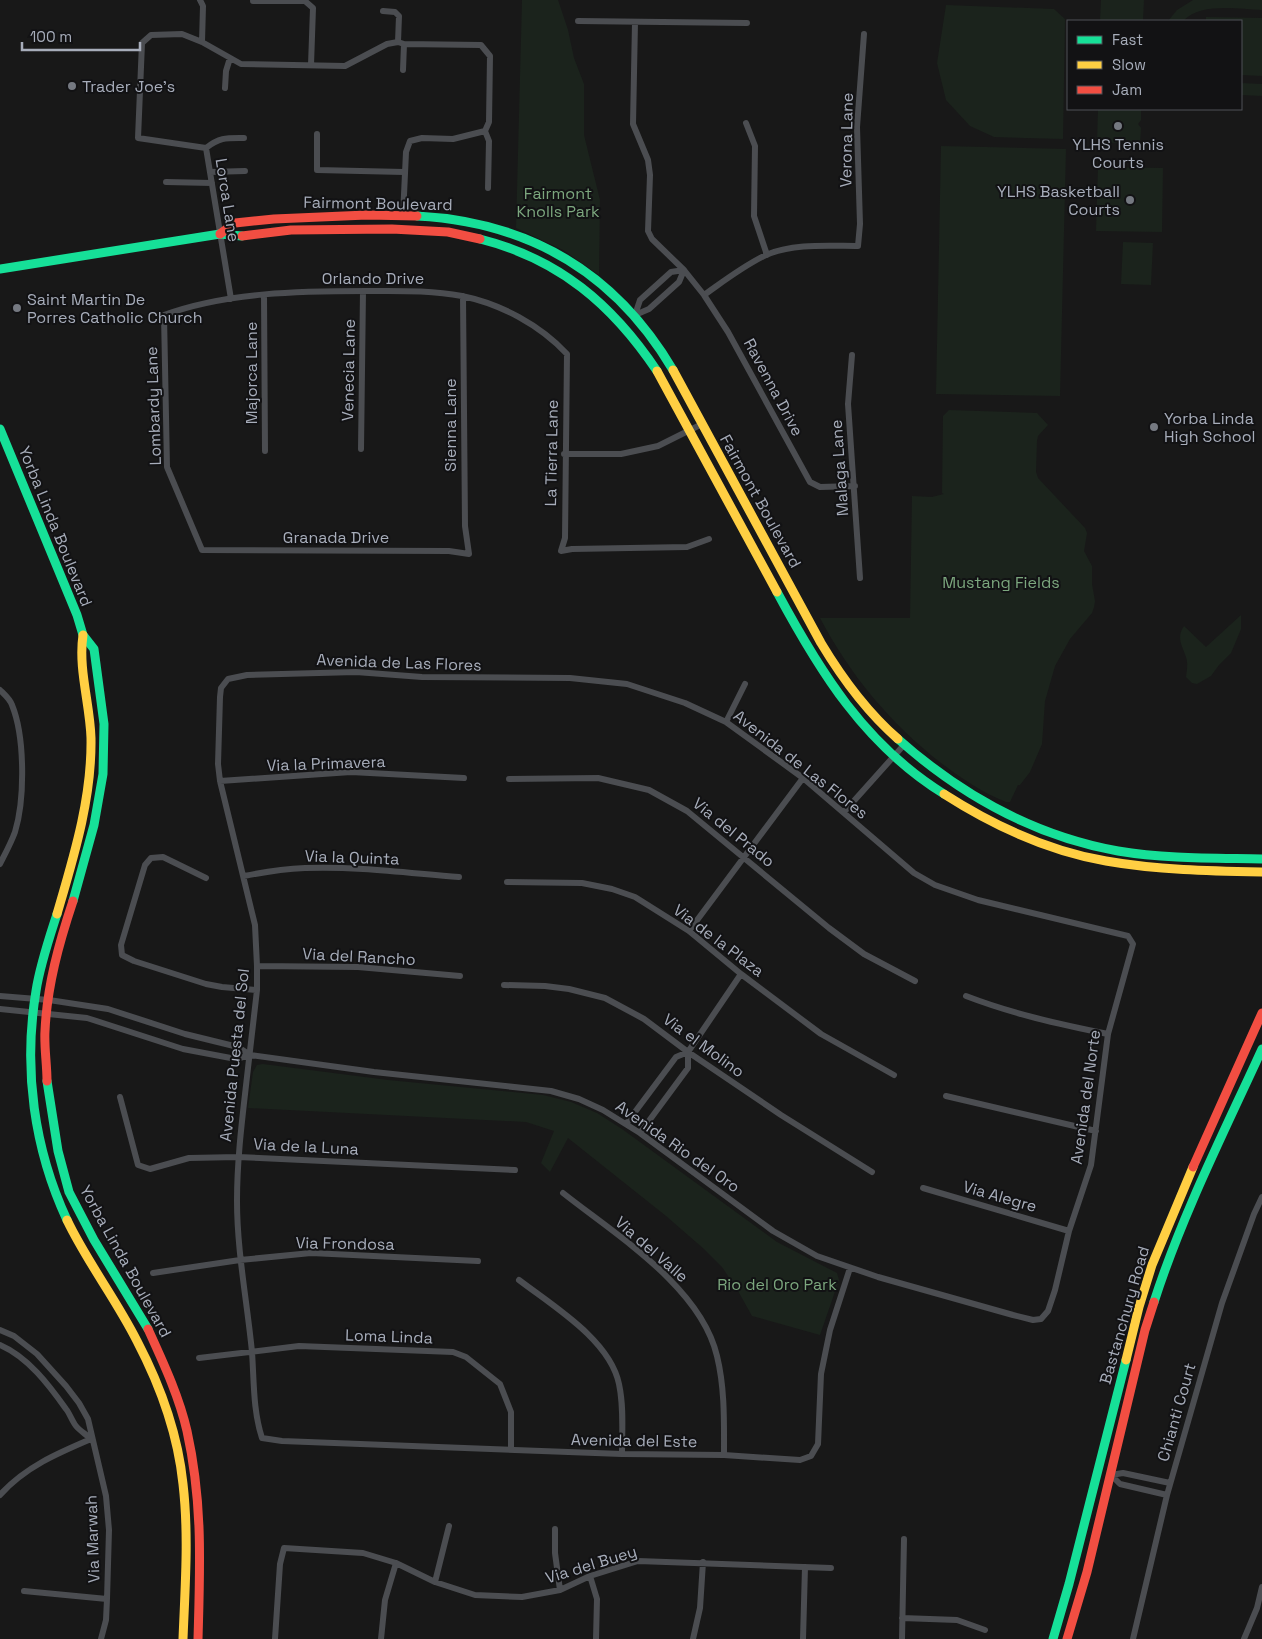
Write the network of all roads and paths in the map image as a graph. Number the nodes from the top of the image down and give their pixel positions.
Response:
1 (200, 0) edge
2 (253, 0) edge
3 (383, 11) dead end
4 (578, 21) dead end
5 (635, 22) junction
6 (747, 23) dead end
7 (864, 34) dead end
8 (202, 42) junction
9 (401, 43) junction
10 (230, 58) junction
11 (311, 65) junction
12 (403, 70) dead end
13 (224, 88) dead end
14 (746, 123) dead end
15 (485, 131) junction
16 (318, 134) dead end
17 (244, 138) dead end
18 (206, 148) junction
19 (210, 172) junction
20 (244, 172) dead end
21 (404, 172) junction
22 (166, 182) dead end
23 (212, 183) junction
24 (488, 188) dead end
25 (403, 216) junction
26 (402, 230) junction
27 (220, 234) junction
28 (767, 255) junction
29 (5, 268) edge
30 (684, 270) junction
31 (364, 291) junction
32 (264, 295) junction
33 (704, 295) junction
34 (463, 296) junction
35 (231, 299) junction
36 (164, 315) joint
37 (635, 315) junction
38 (624, 325) junction
39 (566, 354) joint
40 (852, 355) dead end
41 (702, 424) junction
42 (0, 429) edge
43 (690, 430) junction
44 (361, 449) dead end
45 (265, 451) dead end
46 (564, 454) junction
47 (855, 486) junction
48 (709, 539) dead end
49 (202, 550) joint
50 (469, 554) joint
51 (860, 578) dead end
52 (83, 635) junction
53 (228, 679) joint
54 (745, 684) dead end
55 (0, 690) edge
56 (726, 722) junction
57 (91, 734) junction
58 (103, 734) junction
59 (903, 746) junction
60 (894, 756) junction
61 (464, 778) dead end
62 (803, 778) junction
63 (509, 779) dead end
64 (220, 781) junction
65 (844, 812) junction
66 (1011, 817) junction
67 (1005, 829) junction
68 (1182, 856) junction
69 (744, 857) junction
70 (1262, 858) edge
71 (0, 864) edge
72 (1181, 869) junction
73 (1262, 872) edge
74 (244, 876) junction
75 (459, 877) dead end
76 (206, 878) dead end
77 (508, 882) dead end
78 (689, 931) junction
79 (1128, 936) joint
80 (258, 966) junction
81 (742, 974) junction
82 (460, 976) dead end
83 (915, 981) dead end
84 (504, 985) dead end
85 (257, 990) junction
86 (0, 996) edge
87 (966, 996) dead end
88 (36, 999) junction
89 (49, 1000) junction
90 (0, 1009) edge
91 (34, 1012) junction
92 (1262, 1013) edge
93 (47, 1014) junction
94 (1108, 1034) junction
95 (1262, 1049) edge
96 (688, 1052) junction
97 (250, 1054) junction
98 (894, 1075) dead end
99 (946, 1096) dead end
100 (120, 1097) dead end
101 (626, 1124) junction
102 (1096, 1131) junction
103 (640, 1132) junction
104 (238, 1156) junction
105 (515, 1170) dead end
106 (872, 1172) dead end
107 (923, 1188) dead end
108 (563, 1192) dead end
109 (1262, 1197) edge
110 (1069, 1231) junction
111 (240, 1260) junction
112 (478, 1261) dead end
113 (850, 1268) junction
114 (153, 1273) dead end
115 (519, 1280) dead end
116 (1042, 1319) joint
117 (0, 1330) edge
118 (0, 1345) edge
119 (252, 1350) junction
120 (199, 1358) dead end
121 (262, 1438) joint
122 (91, 1439) junction
123 (511, 1450) junction
124 (622, 1454) junction
125 (724, 1455) junction
126 (1098, 1472) junction
127 (1111, 1475) junction
128 (1170, 1484) junction
129 (0, 1495) edge
130 (1166, 1495) junction
131 (449, 1526) dead end
132 (555, 1529) dead end
133 (904, 1539) dead end
134 (703, 1562) junction
135 (396, 1563) junction
136 (805, 1566) junction
137 (831, 1568) dead end
138 (590, 1576) junction
139 (435, 1582) junction
140 (1262, 1587) edge
141 (24, 1590) dead end
142 (560, 1590) junction
143 (107, 1599) junction
144 (902, 1618) junction
145 (985, 1630) dead end
146 (101, 1639) edge
147 (183, 1639) edge
148 (198, 1639) edge
149 (275, 1639) edge
150 (380, 1639) edge
151 (596, 1639) edge
152 (693, 1639) edge
153 (803, 1639) edge
154 (902, 1639) edge
155 (1053, 1639) edge
156 (1067, 1639) edge
157 (1133, 1639) edge
158 (1244, 1639) edge

1 - 8 street
2 - 11 street
3 - 9 street
4 - 5 street
5 - 6 street
5 - 30 street, Ravenna Drive
7 - 28 street, Verona Lane
8 - 10 street
8 - 18 street, Lorca Lane
9 - 11 street
9 - 12 street
9 - 15 street
10 - 11 street
10 - 13 street
14 - 28 street
15 - 21 street
15 - 24 street
16 - 21 street
17 - 18 street
18 - 19 street, Lorca Lane
19 - 20 street
19 - 23 street, Lorca Lane
21 - 25 street
22 - 23 street
23 - 27 street, Lorca Lane
25 - 26 main road
25 - 27 main road, Fairmont Boulevard
25 - 37 main road, Fairmont Boulevard
26 - 27 main road, Fairmont Boulevard
26 - 38 main road, Fairmont Boulevard
27 - 29 main road, Fairmont Boulevard
27 - 35 street, Lorca Lane
28 - 33 street
30 - 33 street, Ravenna Drive
30 - 37 street
30 - 37 street
31 - 32 street, Orlando Drive
31 - 34 street, Orlando Drive
31 - 44 street, Venecia Lane
32 - 35 street, Orlando Drive
32 - 45 street, Majorca Lane
33 - 47 street, Ravenna Drive
34 - 39 street, Orlando Drive
34 - 50 street, Sienna Lane
35 - 36 street, Orlando Drive
36 - 49 street, Lombardy Lane
37 - 38 main road
37 - 41 main road, Fairmont Boulevard
38 - 43 main road, Fairmont Boulevard
39 - 46 street, La Tierra Lane
40 - 47 street, Malaga Lane
41 - 43 street
41 - 59 main road, Fairmont Boulevard
42 - 52 main road, Yorba Linda Boulevard
43 - 46 street
43 - 60 main road, Fairmont Boulevard
46 - 48 street, La Tierra Lane
47 - 51 street, Malaga Lane
49 - 50 street, Granada Drive
52 - 57 main road, Yorba Linda Boulevard
52 - 58 main road, Yorba Linda Boulevard
53 - 56 street, Avenida de Las Flores
53 - 64 street, Avenida Puesta del Sol
54 - 56 street
55 - 71 street
56 - 62 street, Avenida de Las Flores
57 - 58 main road
57 - 88 main road, Yorba Linda Boulevard
58 - 89 main road, Yorba Linda Boulevard
59 - 60 street
59 - 66 main road, Fairmont Boulevard
60 - 65 street
60 - 67 main road, Fairmont Boulevard
61 - 64 street, Via la Primavera
62 - 65 street, Avenida de Las Flores
62 - 69 street
63 - 69 street, Via del Prado
64 - 74 street, Avenida Puesta del Sol
65 - 79 street, Avenida de Las Flores
66 - 67 main road
66 - 68 main road, Fairmont Boulevard
67 - 72 main road, Fairmont Boulevard
68 - 70 main road, Fairmont Boulevard
68 - 72 main road
69 - 78 street
69 - 83 street, Via del Prado
72 - 73 main road, Fairmont Boulevard
74 - 75 street, Via la Quinta
74 - 80 street, Avenida Puesta del Sol
76 - 85 street
77 - 78 street, Via de la Plaza
78 - 81 street, Via de la Plaza
79 - 94 street, Avenida del Norte
80 - 82 street, Via del Rancho
80 - 85 street, Avenida Puesta del Sol
81 - 96 street
81 - 98 street, Via de la Plaza
84 - 96 street, Via el Molino
85 - 97 street, Avenida Puesta del Sol
86 - 88 street, Avenida Rio del Oro
87 - 94 street
88 - 89 street, Avenida Rio del Oro
88 - 91 main road, Yorba Linda Boulevard
89 - 93 main road, Yorba Linda Boulevard
89 - 97 street, Avenida Rio del Oro
90 - 91 street, Avenida Rio del Oro
91 - 93 street, Avenida Rio del Oro
91 - 147 main road, Yorba Linda Boulevard
92 - 126 main road, Bastanchury Road
93 - 97 street, Avenida Rio del Oro
93 - 148 main road, Yorba Linda Boulevard
94 - 102 street, Avenida del Norte
95 - 127 main road, Bastanchury Road
96 - 101 street
96 - 103 street
96 - 106 street, Via el Molino
97 - 101 street, Avenida Rio del Oro
97 - 104 street, Avenida Puesta del Sol
99 - 102 street
100 - 104 street, Via de la Luna
101 - 103 street, Avenida Rio del Oro
102 - 110 street, Avenida del Norte
103 - 113 street, Avenida Rio del Oro
104 - 105 street, Via de la Luna
104 - 111 street, Avenida Puesta del Sol
107 - 110 street, Via Alegre
108 - 125 street, Via del Valle
109 - 128 street, Chianti Court
110 - 116 street, Avenida del Norte
111 - 112 street, Via Frondosa
111 - 114 street, Via Frondosa
111 - 119 street, Avenida Puesta del Sol
113 - 116 street, Avenida Rio del Oro
113 - 125 street, Avenida del Este
115 - 124 street
117 - 122 street, Via Marwah
118 - 122 street, Via Marwah
119 - 120 street, Loma Linda
119 - 121 street, Avenida Puesta del Sol
119 - 123 street, Loma Linda
121 - 123 street, Avenida del Este
122 - 129 street
122 - 143 street, Via Marwah
123 - 124 street, Avenida del Este
124 - 125 street, Avenida del Este
126 - 127 main road
126 - 155 main road, Bastanchury Road
127 - 128 street
127 - 130 street
127 - 156 main road, Bastanchury Road
128 - 130 street, Chianti Court
130 - 157 street, Chianti Court
131 - 139 street
132 - 142 street
133 - 144 street
134 - 136 street, Via del Buey
134 - 138 street, Via del Buey
134 - 152 street
135 - 139 street, Via del Buey
135 - 149 street, Via del Buey
135 - 150 street
136 - 137 street, Via del Buey
136 - 153 street
138 - 142 street, Via del Buey
138 - 151 street
139 - 142 street, Via del Buey
140 - 158 street
141 - 143 street
143 - 146 street, Via Marwah
144 - 145 street
144 - 154 street

